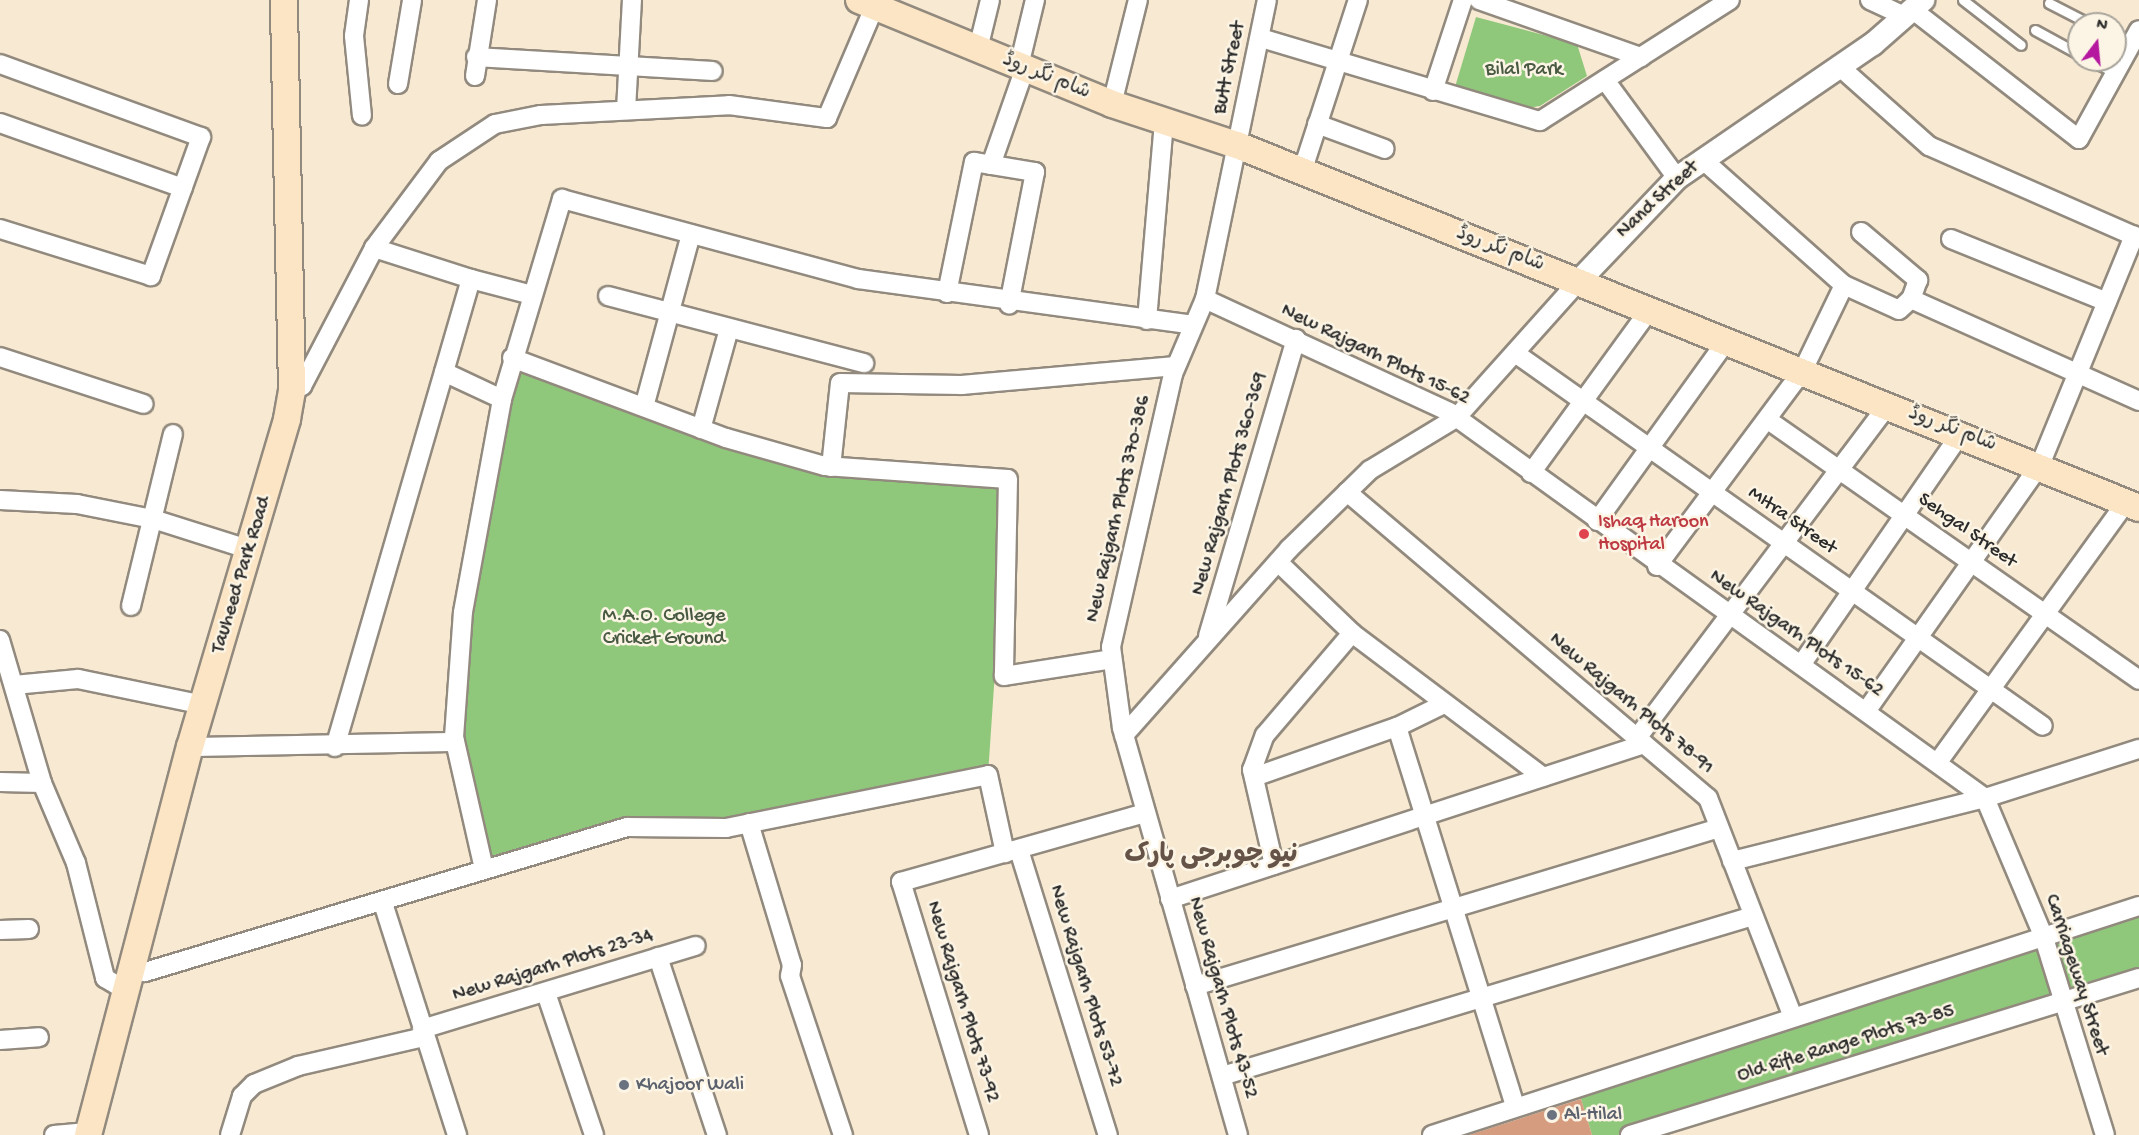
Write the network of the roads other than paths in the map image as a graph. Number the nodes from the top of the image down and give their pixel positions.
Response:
1 (284, 0) edge
2 (358, 0) edge
3 (412, 0) edge
4 (487, 0) edge
5 (632, 0) edge
6 (990, 0) edge
7 (1035, 0) edge
8 (1138, 0) edge
9 (1267, 0) edge
10 (1358, 0) edge
11 (1463, 0) edge
12 (1479, 0) edge
13 (1730, 0) edge
14 (1870, 0) edge
15 (1962, 0) edge
16 (2049, 3) dead end
17 (867, 4) edge
18 (1914, 8) edge
19 (2067, 12) edge
20 (2035, 30) dead end
21 (2128, 37) edge
22 (1261, 38) junction
23 (2021, 45) dead end
24 (2067, 47) edge
25 (978, 50) junction
26 (476, 57) junction
27 (1641, 57) junction
28 (1339, 62) junction
29 (0, 64) edge
30 (628, 67) junction
31 (1022, 67) junction
32 (1840, 67) junction
33 (713, 71) dead end
34 (2115, 73) joint
35 (475, 76) dead end
36 (1605, 80) junction
37 (398, 84) dead end
38 (1433, 91) junction
39 (1112, 104) junction
40 (626, 110) junction
41 (362, 116) dead end
42 (1164, 122) junction
43 (0, 123) edge
44 (1317, 124) junction
45 (1237, 145) junction
46 (1385, 149) dead end
47 (1702, 159) junction
48 (991, 165) junction
49 (1302, 172) junction
50 (1677, 178) junction
51 (183, 188) junction
52 (0, 229) edge
53 (1861, 232) dead end
54 (691, 234) junction
55 (2137, 237) edge
56 (1951, 239) dead end
57 (374, 248) junction
58 (471, 279) junction
59 (1579, 281) junction
60 (1844, 285) junction
61 (947, 294) junction
62 (532, 295) junction
63 (608, 296) dead end
64 (1205, 299) junction
65 (1911, 299) junction
66 (2107, 302) junction
67 (1009, 304) junction
68 (1650, 309) junction
69 (669, 314) junction
70 (1147, 320) junction
71 (1192, 325) junction
72 (729, 329) junction
73 (1296, 339) junction
74 (1728, 340) junction
75 (1515, 353) junction
76 (0, 357) edge
77 (512, 358) junction
78 (864, 363) dead end
79 (1175, 366) junction
80 (1803, 370) junction
81 (444, 372) junction
82 (2079, 373) junction
83 (292, 390) junction
84 (502, 399) junction
85 (1583, 401) junction
86 (2139, 401) edge
87 (144, 404) dead end
88 (1888, 405) junction
89 (644, 407) junction
90 (1456, 418) junction
91 (1768, 420) junction
92 (701, 429) junction
93 (1961, 433) junction
94 (173, 434) dead end
95 (1650, 448) junction
96 (2040, 465) junction
97 (831, 467) junction
98 (1839, 469) junction
99 (1531, 472) junction
100 (1347, 492) junction
101 (1713, 492) junction
102 (0, 500) edge
103 (2133, 505) edge
104 (1905, 515) junction
105 (153, 519) junction
106 (1597, 521) junction
107 (1784, 543) junction
108 (251, 550) junction
109 (1278, 562) junction
110 (1972, 562) junction
111 (1657, 566) junction
112 (1852, 591) junction
113 (131, 606) dead end
114 (2045, 614) junction
115 (1730, 616) junction
116 (1352, 633) junction
117 (1919, 637) junction
118 (0, 640) edge
119 (1207, 641) junction
120 (1112, 659) junction
121 (1801, 665) junction
122 (2139, 680) edge
123 (14, 685) junction
124 (1991, 689) junction
125 (1444, 704) junction
126 (203, 705) junction
127 (1867, 710) junction
128 (2043, 726) dead end
129 (1397, 727) junction
130 (1124, 735) junction
131 (1640, 741) junction
132 (455, 742) junction
133 (190, 747) junction
134 (334, 747) junction
135 (2139, 749) edge
136 (1938, 762) junction
137 (1254, 777) junction
138 (1544, 777) junction
139 (0, 782) edge
140 (42, 783) junction
141 (1985, 798) junction
142 (1145, 813) junction
143 (1426, 817) junction
144 (749, 824) junction
145 (1719, 828) junction
146 (1012, 851) junction
147 (1732, 861) junction
148 (1274, 865) junction
149 (484, 869) junction
150 (1170, 899) junction
151 (383, 903) junction
152 (2139, 906) edge
153 (1455, 911) junction
154 (1753, 915) junction
155 (29, 928) dead end
156 (0, 930) edge
157 (2044, 938) junction
158 (696, 946) dead end
159 (658, 957) junction
160 (2139, 978) edge
161 (128, 980) junction
162 (1195, 986) junction
163 (546, 993) junction
164 (1483, 998) junction
165 (2062, 1001) junction
166 (1792, 1017) junction
167 (423, 1033) junction
168 (39, 1038) dead end
169 (0, 1040) edge
170 (1221, 1076) junction
171 (1515, 1106) junction
172 (88, 1134) edge
173 (1640, 1134) edge
174 (54, 1135) edge
175 (230, 1135) edge
176 (456, 1135) edge
177 (594, 1135) edge
178 (717, 1135) edge
179 (843, 1135) edge
180 (979, 1135) edge
181 (1108, 1135) edge
182 (1238, 1135) edge
183 (1432, 1135) edge
184 (2105, 1135) edge

1 - 83 main road, Tauheed Park Road
2 - 41 street
3 - 37 street
4 - 26 street
5 - 30 street
6 - 25 street
7 - 31 street
8 - 39 street
9 - 22 street, Butt Street
10 - 28 street
11 - 38 street
12 - 27 street
13 - 27 street
14 - 18 street
15 - 23 lane
16 - 19 lane
17 - 25 main road, شام نگر روڈ
17 - 40 street
18 - 32 street, Nand Street
18 - 34 street
20 - 24 lane
21 - 34 street
22 - 28 street
22 - 45 street, Butt Street
25 - 31 main road, شام نگر روڈ
26 - 30 street
26 - 35 street
27 - 36 street
28 - 38 street
28 - 44 street
29 - 51 street
30 - 33 street
30 - 40 street
31 - 39 main road, شام نگر روڈ
31 - 48 street
32 - 47 street, Nand Street
32 - 55 street
36 - 38 street
36 - 50 street
39 - 42 main road, شام نگر روڈ
40 - 57 street
42 - 45 main road, شام نگر روڈ
42 - 70 street
43 - 51 street
44 - 46 street
44 - 49 street
45 - 49 main road, شام نگر روڈ
45 - 64 street, Butt Street
47 - 50 street, Nand Street
47 - 60 street
48 - 61 street
48 - 67 street
49 - 59 main road, شام نگر روڈ
50 - 59 street, Nand Street
51 - 52 street
53 - 65 street
54 - 61 street
54 - 62 street
54 - 69 street
55 - 66 street
56 - 66 street
57 - 58 street
57 - 83 street
58 - 62 street
58 - 81 street
59 - 68 main road, شام نگر روڈ
59 - 75 street, Nand Street
60 - 65 street
60 - 80 street
61 - 67 street
62 - 77 street
63 - 69 street
64 - 71 street, New Rajgarh Plots 370-386
64 - 73 street, New Rajgarh Plots 15-62
65 - 82 street
66 - 82 street
67 - 70 street
68 - 74 main road, شام نگر روڈ
68 - 85 street
69 - 72 street
69 - 89 street
70 - 71 street
71 - 79 street, New Rajgarh Plots 370-386
72 - 78 street
72 - 92 street
73 - 90 street, New Rajgarh Plots 15-62
73 - 119 street, New Rajgarh Plots 360-369
74 - 80 main road, شام نگر روڈ
74 - 95 street
75 - 85 street, MItra Street
75 - 90 street, Nand Street
76 - 87 street
77 - 84 street
77 - 89 street
79 - 97 street
79 - 120 street, New Rajgarh Plots 370-386
80 - 88 main road, شام نگر روڈ
80 - 91 street
81 - 84 street
81 - 134 street
82 - 86 street
82 - 96 street
83 - 108 main road, Tauheed Park Road
84 - 132 street
85 - 95 street, MItra Street
85 - 99 street
88 - 93 main road, شام نگر روڈ
88 - 98 street
89 - 92 street
90 - 99 street, New Rajgarh Plots 15-62
90 - 100 street, Nand Street
91 - 98 street, Sehgal Street
91 - 101 street
92 - 97 street
93 - 96 main road, شام نگر روڈ
93 - 104 street
94 - 105 street
95 - 101 street, MItra Street
95 - 106 street
96 - 103 main road, شام نگر روڈ
96 - 110 street
97 - 120 street
98 - 104 street, Sehgal Street
98 - 107 street
99 - 106 street, New Rajgarh Plots 15-62
100 - 109 street, Nand Street
100 - 131 street, New Rajgarh Plots 78-91
101 - 107 street, MItra Street
101 - 111 street
102 - 105 street
103 - 114 street
104 - 110 street, Sehgal Street
104 - 112 street
105 - 108 street
105 - 113 street
106 - 111 street, New Rajgarh Plots 15-62
107 - 112 street, MItra Street
107 - 115 street
108 - 126 main road, Tauheed Park Road
109 - 116 street
109 - 119 street, Nand Street
110 - 114 street, Sehgal Street
110 - 117 street
111 - 115 street, New Rajgarh Plots 15-62
112 - 117 street, MItra Street
112 - 121 street
114 - 122 street, Sehgal Street
114 - 124 street
115 - 121 street, New Rajgarh Plots 15-62
115 - 131 street
116 - 125 street
116 - 137 street
117 - 124 street, MItra Street
117 - 127 street
118 - 123 street
119 - 130 street, Nand Street
120 - 130 street, New Rajgarh Plots 370-386
121 - 127 street, New Rajgarh Plots 15-62
123 - 126 street
123 - 140 street
124 - 128 street, MItra Street
124 - 136 street
125 - 129 street
125 - 138 street
126 - 133 main road, Tauheed Park Road
127 - 136 street, New Rajgarh Plots 15-62
129 - 137 street
129 - 143 street
130 - 142 street, New Rajgarh Plots 43-52
131 - 138 street
131 - 145 street, New Rajgarh Plots 78-91
132 - 134 street
132 - 149 street
133 - 134 street
133 - 161 main road, Tauheed Park Road
135 - 141 street
136 - 141 street, New Rajgarh Plots 15-62
137 - 148 street
138 - 143 street
139 - 140 street
140 - 161 street
141 - 147 street
141 - 157 street, Carriageway Street
142 - 146 street
142 - 150 street, New Rajgarh Plots 43-52
143 - 148 street
143 - 153 street
144 - 146 street, New Rajgarh Plots 53-72
144 - 149 street
144 - 179 street
145 - 147 street, New Rajgarh Plots 78-91
145 - 153 street
146 - 180 street, New Rajgarh Plots 73-92
146 - 181 street, New Rajgarh Plots 53-72
147 - 154 street, New Rajgarh Plots 78-91
148 - 150 street
149 - 151 street
150 - 162 street, New Rajgarh Plots 43-52
151 - 161 street
151 - 167 street
152 - 157 street
153 - 162 street
153 - 164 street
154 - 164 street
154 - 166 street, New Rajgarh Plots 78-91
155 - 156 street
157 - 165 street, Carriageway Street
157 - 166 street
158 - 159 street, New Rajgarh Plots 23-34
159 - 163 street, New Rajgarh Plots 23-34
159 - 178 street
160 - 165 street, Old Rifle Range Plots 73-85
161 - 172 main road, Tauheed Park Road
162 - 170 street, New Rajgarh Plots 43-52
163 - 167 street, New Rajgarh Plots 23-34
163 - 177 street
164 - 170 street
164 - 171 street
165 - 173 street, Old Rifle Range Plots 73-85
165 - 184 street, Carriageway Street
166 - 171 street
167 - 175 street, New Rajgarh Plots 23-34
167 - 176 street
168 - 169 street
170 - 182 street, New Rajgarh Plots 43-52
171 - 183 street
172 - 174 street

